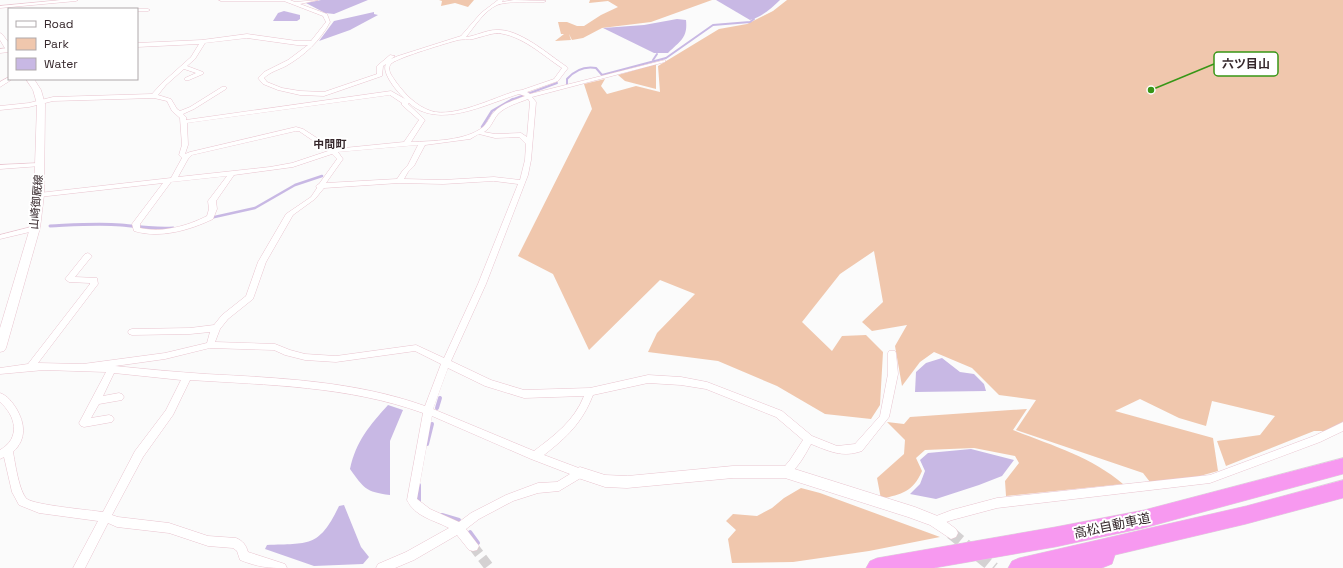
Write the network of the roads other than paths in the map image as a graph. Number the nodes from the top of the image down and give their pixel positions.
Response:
1 (76, 0) edge
2 (221, 0) edge
3 (285, 0) edge
4 (316, 0) edge
5 (500, 0) edge
6 (67, 1) edge
7 (544, 1) dead end
8 (296, 3) junction
9 (495, 4) junction
10 (0, 7) edge
11 (138, 10) edge
12 (148, 10) dead end
13 (0, 35) edge
14 (461, 38) junction
15 (203, 42) junction
16 (314, 43) junction
17 (138, 45) edge
18 (8, 47) edge
19 (422, 50) junction
20 (663, 61) dead end
21 (184, 67) junction
22 (187, 79) dead end
23 (31, 80) edge
24 (224, 88) dead end
25 (526, 94) junction
26 (154, 96) junction
27 (40, 101) junction
28 (407, 102) junction
29 (0, 108) edge
30 (179, 114) junction
31 (184, 122) junction
32 (481, 133) junction
33 (529, 143) junction
34 (406, 144) junction
35 (422, 144) junction
36 (333, 151) junction
37 (185, 158) junction
38 (39, 165) junction
39 (0, 167) edge
40 (232, 173) junction
41 (172, 180) junction
42 (399, 181) junction
43 (522, 182) junction
44 (319, 186) junction
45 (38, 195) junction
46 (35, 228) junction
47 (0, 237) edge
48 (88, 256) dead end
49 (216, 328) junction
50 (132, 332) dead end
51 (210, 345) junction
52 (0, 348) edge
53 (892, 352) dead end
54 (446, 362) junction
55 (31, 366) junction
56 (76, 368) junction
57 (0, 370) edge
58 (111, 370) junction
59 (187, 376) junction
60 (590, 392) junction
61 (0, 397) edge
62 (119, 397) dead end
63 (95, 401) junction
64 (428, 411) junction
65 (109, 419) dead end
66 (1343, 426) edge
67 (809, 438) junction
68 (4, 453) edge
69 (535, 456) junction
70 (1343, 466) edge
71 (785, 472) junction
72 (580, 473) junction
73 (1343, 489) edge
74 (1246, 514) junction
75 (106, 517) junction
76 (935, 522) junction
77 (459, 528) junction
78 (951, 533) tunnel mouth
79 (473, 546) tunnel mouth
80 (79, 568) edge
81 (281, 568) edge
82 (382, 568) edge
83 (877, 568) edge
84 (1019, 568) edge
85 (1070, 568) edge

1 - 6 street
2 - 3 street
3 - 8 street
4 - 8 street
5 - 9 street
6 - 10 street
7 - 9 street
8 - 16 street
9 - 14 street
11 - 12 street
13 - 18 main road
14 - 19 street
14 - 25 street
15 - 16 street
15 - 17 street
15 - 21 street
16 - 19 street
19 - 28 street
20 - 25 street
21 - 22 street
21 - 26 street
23 - 27 main road, 山崎御厩線
24 - 30 street
25 - 28 street
25 - 32 street
25 - 33 street
26 - 27 street
26 - 30 street
27 - 29 street
27 - 38 main road, 山崎御厩線
28 - 31 street
28 - 34 street
30 - 31 street
31 - 37 street
32 - 33 street
32 - 35 street
33 - 43 street
34 - 35 street
34 - 36 street
35 - 42 street
36 - 37 street
36 - 40 street
36 - 44 street
37 - 41 street
38 - 39 street
38 - 45 main road, 山崎御厩線
40 - 41 street
40 - 41 street
41 - 45 street
42 - 43 street
42 - 44 street
43 - 54 street
44 - 49 street
45 - 46 main road, 山崎御厩線
46 - 47 street
46 - 52 main road, 山崎御厩線
48 - 55 street
49 - 50 street
49 - 51 street
51 - 54 street
51 - 56 street
53 - 67 street
54 - 60 street
54 - 64 street
55 - 56 street
55 - 57 street
56 - 58 street
58 - 59 street
58 - 63 street
59 - 64 street
59 - 75 street
60 - 67 street
60 - 69 street
61 - 68 street
62 - 63 street
63 - 65 street
64 - 69 street
64 - 77 street
66 - 76 street
67 - 71 street
68 - 75 street
69 - 72 street
70 - 83 highway, 高松自動車道
71 - 72 street
71 - 76 street
72 - 77 street
73 - 74 highway, 高松自動車道
74 - 84 highway, 高松自動車道
74 - 85 highway
75 - 80 street
75 - 81 street
76 - 78 street
77 - 79 street
77 - 82 street

